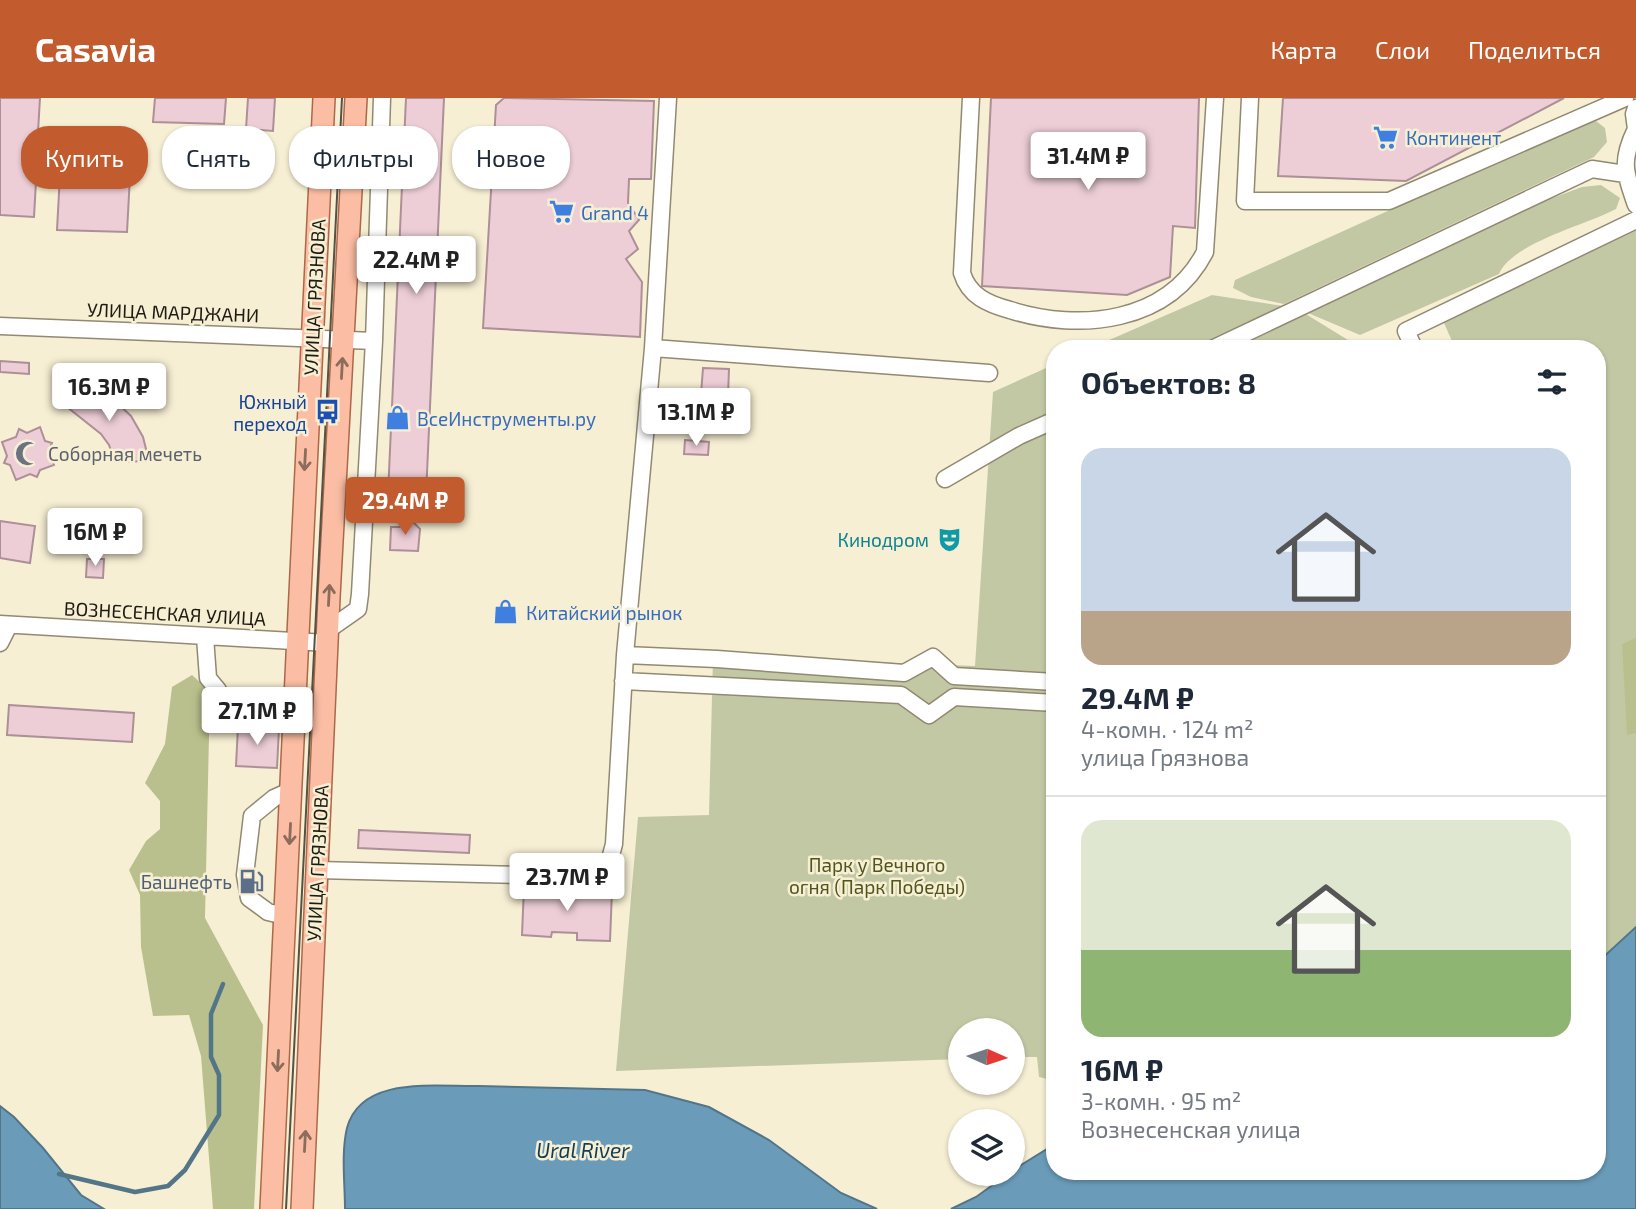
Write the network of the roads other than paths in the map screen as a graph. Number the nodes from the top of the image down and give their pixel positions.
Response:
1 (324, 98) edge
2 (356, 98) edge
3 (382, 98) edge
4 (668, 98) edge
5 (971, 98) edge
6 (1215, 98) edge
7 (1250, 98) edge
8 (1625, 98) edge
9 (1636, 108) edge
10 (1636, 129) edge
11 (1625, 174) junction
12 (1635, 196) edge
13 (1636, 220) edge
14 (0, 326) edge
15 (312, 339) junction
16 (344, 340) junction
17 (1231, 340) edge
18 (1410, 340) edge
19 (374, 341) junction
20 (653, 348) junction
21 (989, 373) dead end
22 (1046, 424) edge
23 (946, 479) dead end
24 (4, 624) edge
25 (205, 636) junction
26 (327, 636) junction
27 (296, 642) junction
28 (0, 643) edge
29 (625, 655) junction
30 (717, 659) junction
31 (904, 673) junction
32 (954, 676) junction
33 (623, 681) junction
34 (1046, 681) edge
35 (716, 684) junction
36 (901, 695) junction
37 (954, 697) junction
38 (1046, 702) edge
39 (216, 718) dead end
40 (292, 790) junction
41 (317, 870) junction
42 (285, 916) junction
43 (271, 1209) edge
44 (302, 1209) edge

1 - 15 main road, УЛИЦА ГРЯЗНОВА
2 - 16 main road, УЛИЦА ГРЯЗНОВА
3 - 19 street
4 - 20 street
5 - 6 street
7 - 8 street
9 - 10 street
10 - 11 street
11 - 12 street
11 - 17 street
13 - 18 street
14 - 15 street, УЛИЦА МАРДЖАНИ
15 - 16 street, УЛИЦА МАРДЖАНИ
15 -> 27 main road, УЛИЦА ГРЯЗНОВА
16 - 19 street, УЛИЦА МАРДЖАНИ
26 -> 16 main road, УЛИЦА ГРЯЗНОВА
19 - 26 street
20 - 21 street
20 - 29 street
22 - 23 street
24 - 25 street, ВОЗНЕСЕНСКАЯ УЛИЦА
24 - 28 street
25 - 27 street, ВОЗНЕСЕНСКАЯ УЛИЦА
25 - 39 street
26 - 27 street, ВОЗНЕСЕНСКАЯ УЛИЦА
26 - 41 main road, УЛИЦА ГРЯЗНОВА
27 - 40 main road, УЛИЦА ГРЯЗНОВА
29 - 30 street
29 - 33 street
30 - 31 street
30 - 35 street
31 - 32 street
31 - 36 street
32 - 34 street
32 - 37 street
33 - 35 street
33 - 41 street
35 - 36 street
36 - 37 street
37 - 38 street
40 -> 42 main road, УЛИЦА ГРЯЗНОВА
40 - 42 street
44 -> 41 main road, УЛИЦА ГРЯЗНОВА
42 -> 43 main road, УЛИЦА ГРЯЗНОВА

